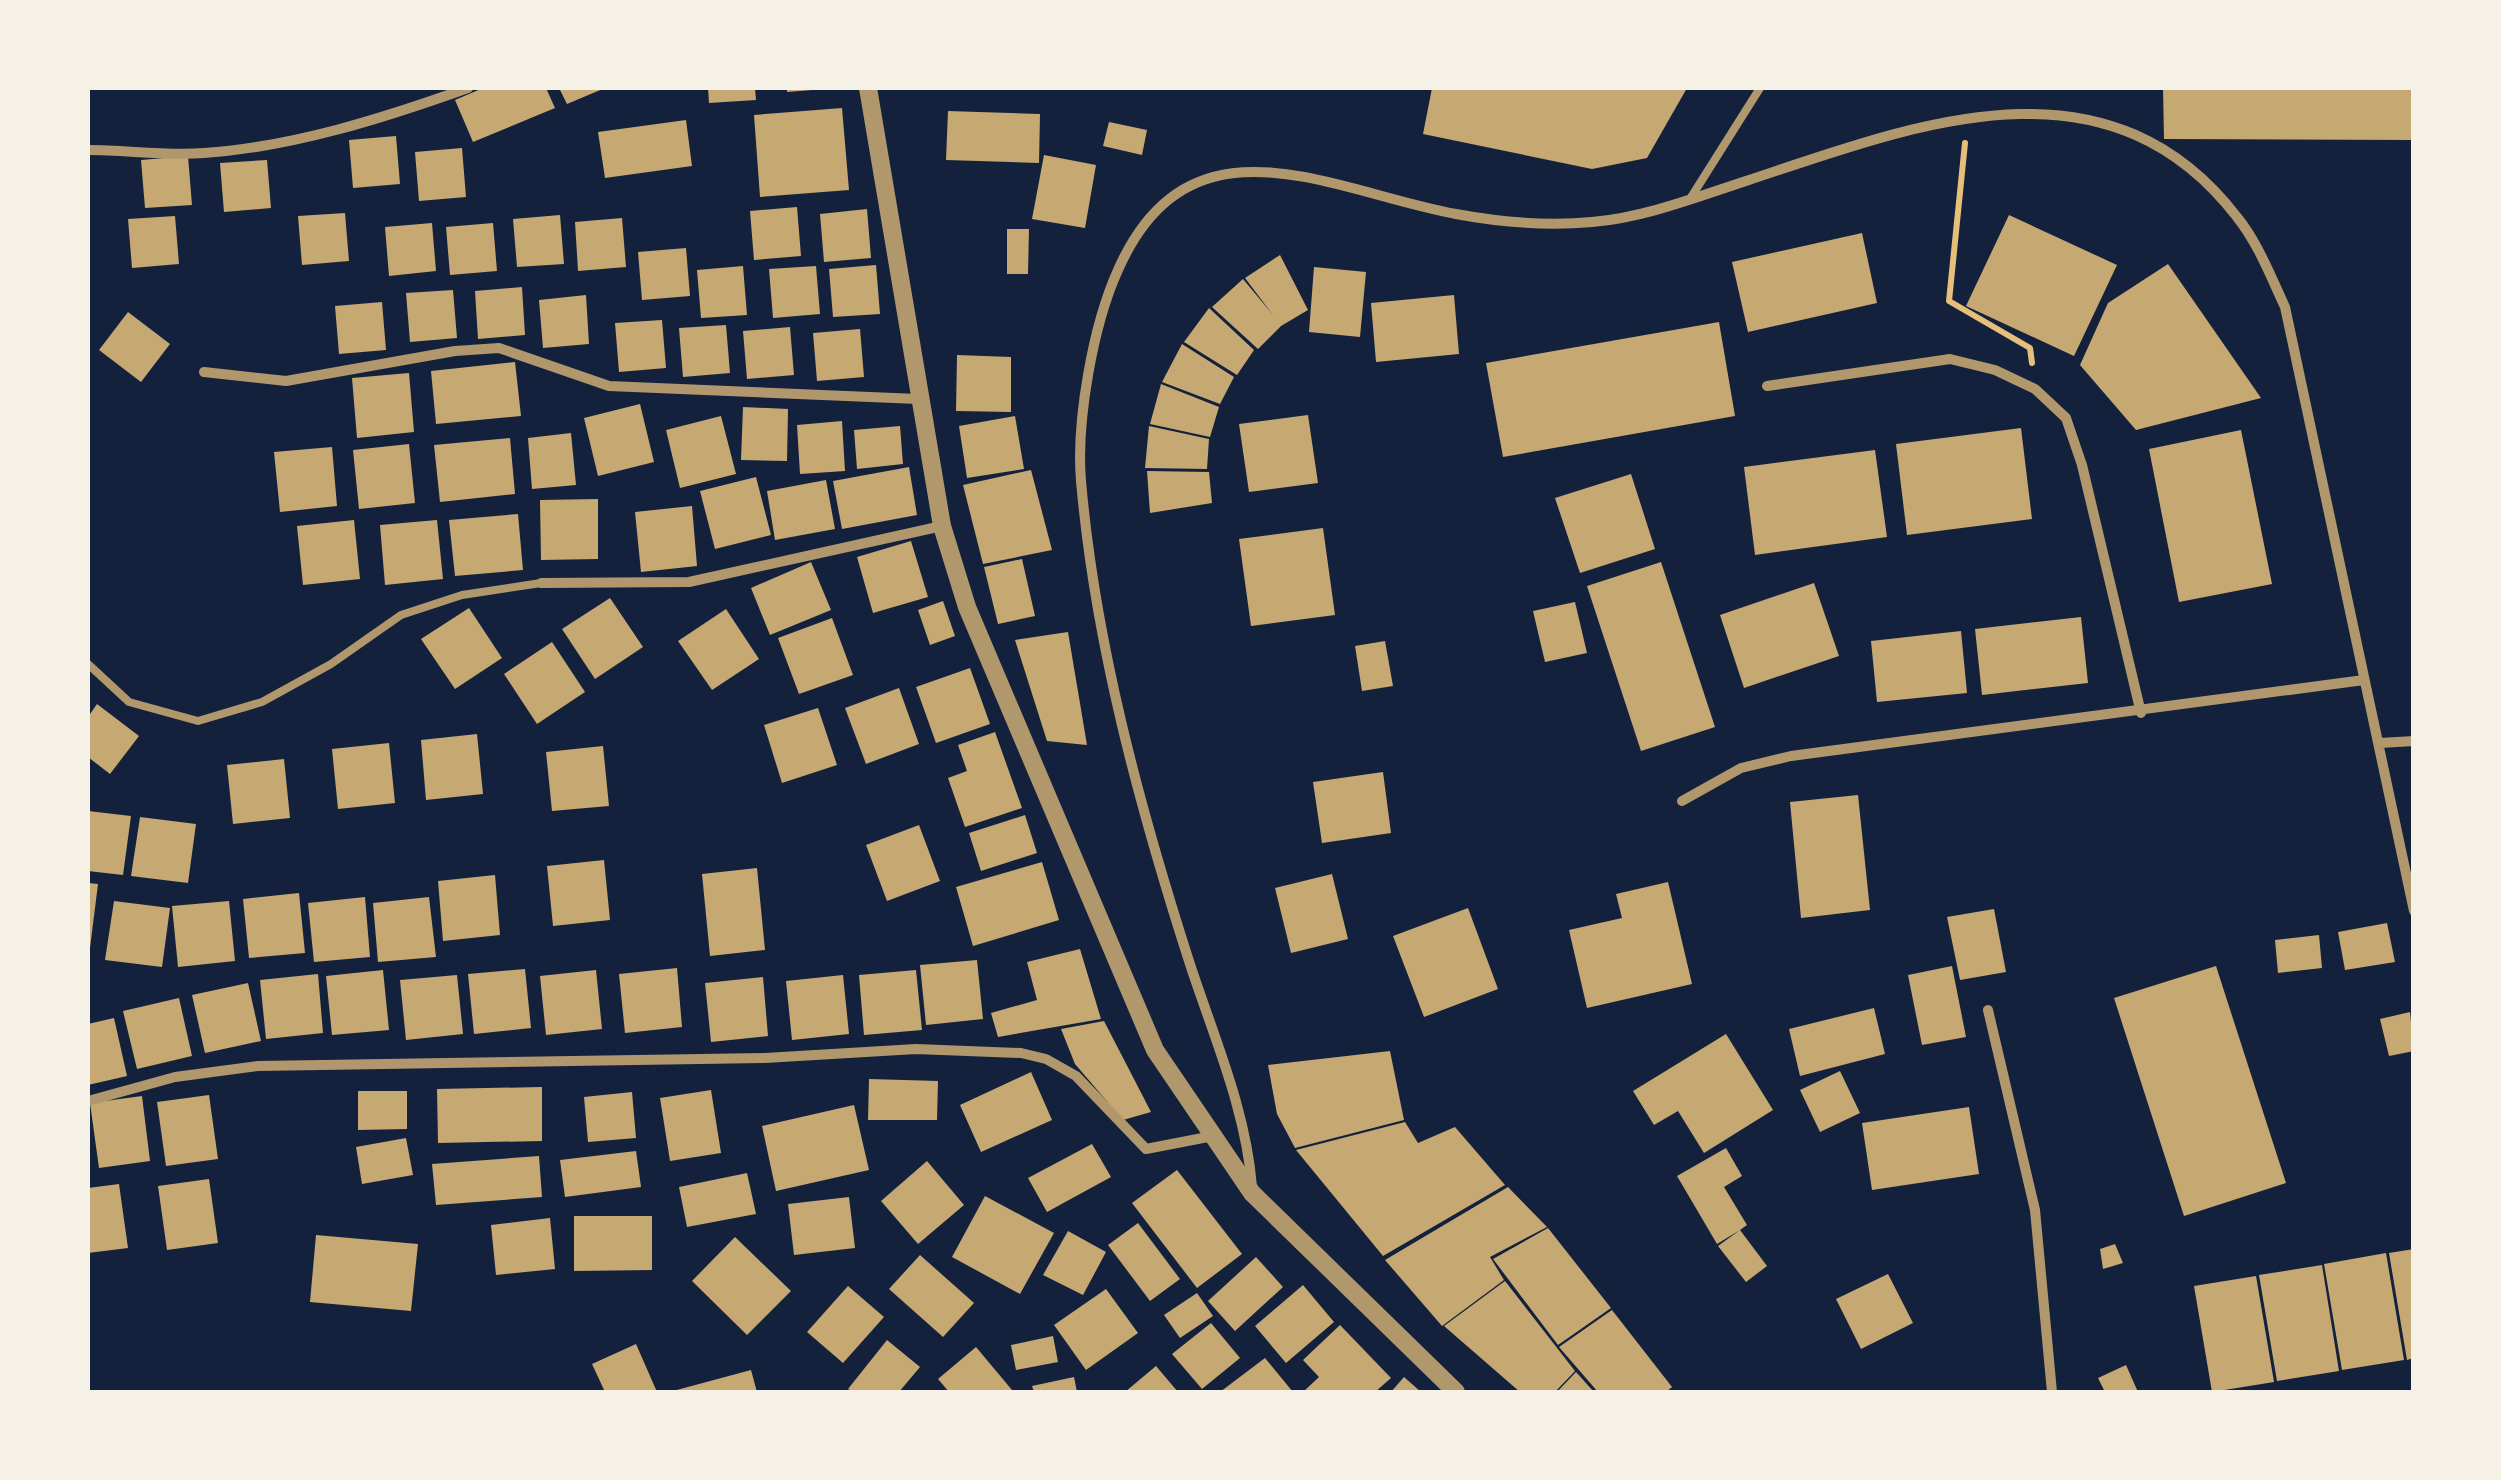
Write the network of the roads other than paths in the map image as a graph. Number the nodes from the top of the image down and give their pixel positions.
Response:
1 (468, 88) edge
2 (868, 88) edge
3 (1760, 88) edge
4 (88, 150) edge
5 (1690, 199) junction
6 (204, 372) dead end
7 (1767, 386) dead end
8 (918, 398) junction
9 (942, 526) junction
10 (541, 583) joint
11 (88, 664) edge
12 (2364, 680) junction
13 (2141, 713) junction
14 (2414, 741) edge
15 (2380, 744) junction
16 (1682, 801) dead end
17 (2414, 911) edge
18 (1988, 1010) dead end
19 (88, 1101) edge
20 (1213, 1136) junction
21 (1252, 1193) junction
22 (1456, 1392) edge
23 (2052, 1392) edge

1 - 4 street
2 - 8 street
3 - 5 lane
5 - 12 street
5 - 21 street
6 - 8 street
7 - 13 street
8 - 9 street
9 - 10 street
9 - 20 street
10 - 11 lane
12 - 13 street
12 - 15 street
13 - 16 street
14 - 15 street
15 - 17 street
18 - 23 street
19 - 20 street
20 - 21 street
21 - 22 street

